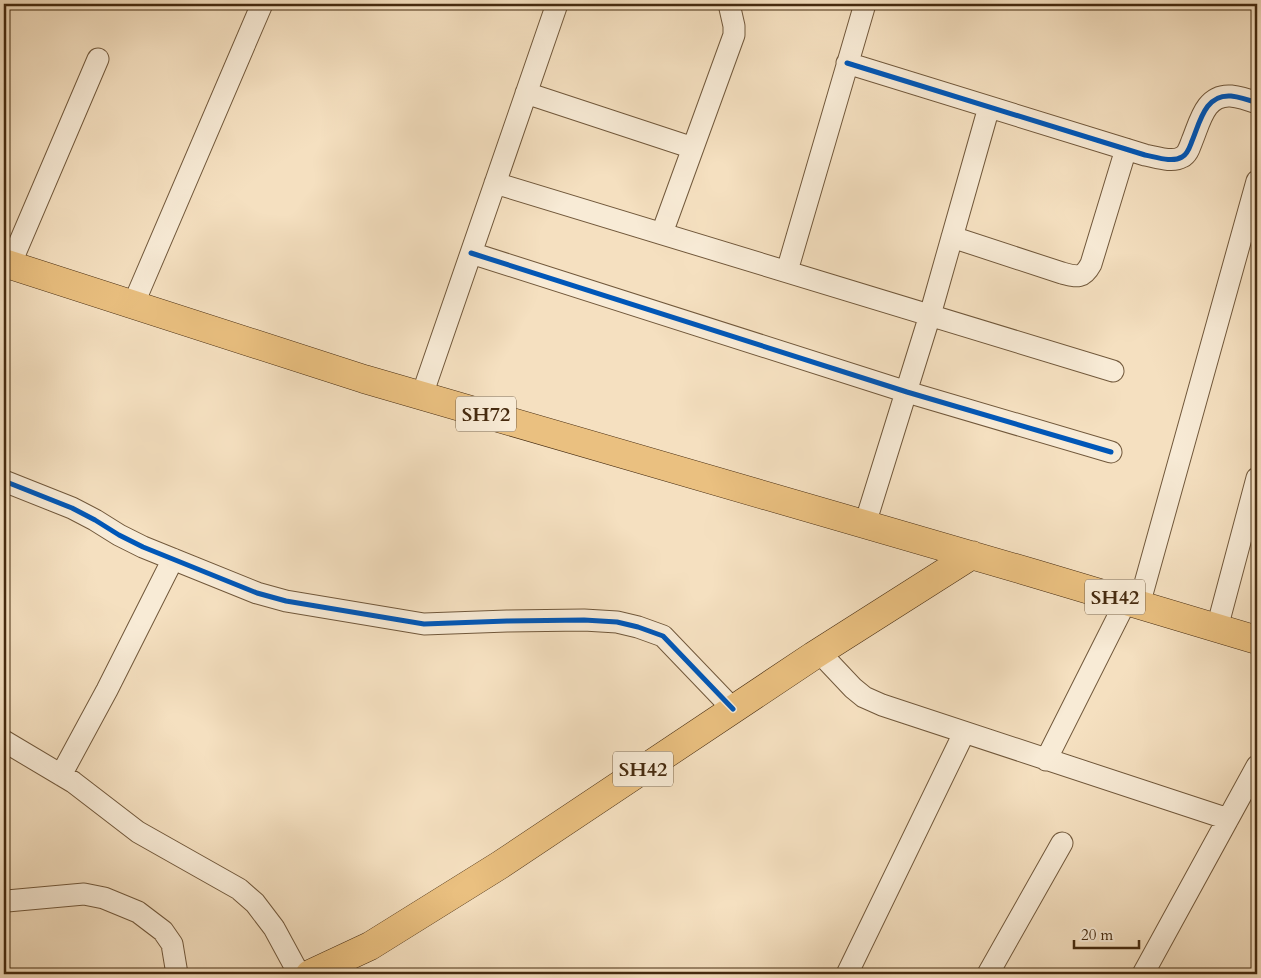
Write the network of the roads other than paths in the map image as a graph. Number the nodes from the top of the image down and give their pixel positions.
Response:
1 (262, 4) edge
2 (557, 4) edge
3 (729, 4) edge
4 (865, 4) edge
5 (98, 59) dead end
6 (847, 63) junction
7 (526, 93) junction
8 (1257, 103) edge
9 (989, 107) junction
10 (694, 148) junction
11 (1126, 149) junction
12 (1257, 182) edge
13 (495, 184) junction
14 (662, 234) junction
15 (952, 238) junction
16 (470, 253) junction
17 (7, 264) edge
18 (787, 271) junction
19 (134, 305) junction
20 (930, 315) junction
21 (1113, 371) dead end
22 (907, 392) junction
23 (422, 395) junction
24 (1111, 452) dead end
25 (1257, 478) edge
26 (4, 481) edge
27 (865, 524) junction
28 (972, 555) junction
29 (173, 560) junction
30 (1133, 603) junction
31 (1217, 628) junction
32 (1257, 640) edge
33 (819, 652) junction
34 (733, 709) junction
35 (964, 733) junction
36 (4, 741) edge
37 (1046, 760) junction
38 (1257, 766) edge
39 (61, 775) junction
40 (1228, 819) junction
41 (1062, 843) dead end
42 (7, 901) dead end
43 (177, 974) edge
44 (311, 974) edge
45 (847, 974) edge
46 (988, 974) edge
47 (1143, 974) edge

1 - 19 street
2 - 7 street
3 - 10 street
4 - 6 street
5 - 17 street
6 - 9 street
6 - 18 street
7 - 10 street
7 - 13 street
8 - 11 street
9 - 11 street
9 - 15 street
10 - 14 street
11 - 15 street
12 - 30 street
13 - 14 street
13 - 16 street
14 - 18 street
15 - 20 street
16 - 22 street
16 - 23 street
17 - 19 main road, SH72
18 - 20 street
19 - 23 main road, SH72
20 - 21 street
20 - 22 street
22 - 24 street
22 - 27 street
23 - 27 main road, SH72
25 - 31 street
26 - 29 street
27 - 28 main road, SH72
28 - 30 main road, SH42
28 - 33 main road, SH42
29 - 34 street
29 - 39 street
30 - 31 main road, SH42
30 - 37 street
31 - 32 main road, SH42
33 - 34 main road, SH42
33 - 35 street
34 - 44 main road, SH42
35 - 37 street
35 - 45 street
36 - 39 street
37 - 40 street
38 - 40 street
39 - 44 street
40 - 47 street
41 - 46 street
42 - 43 street

